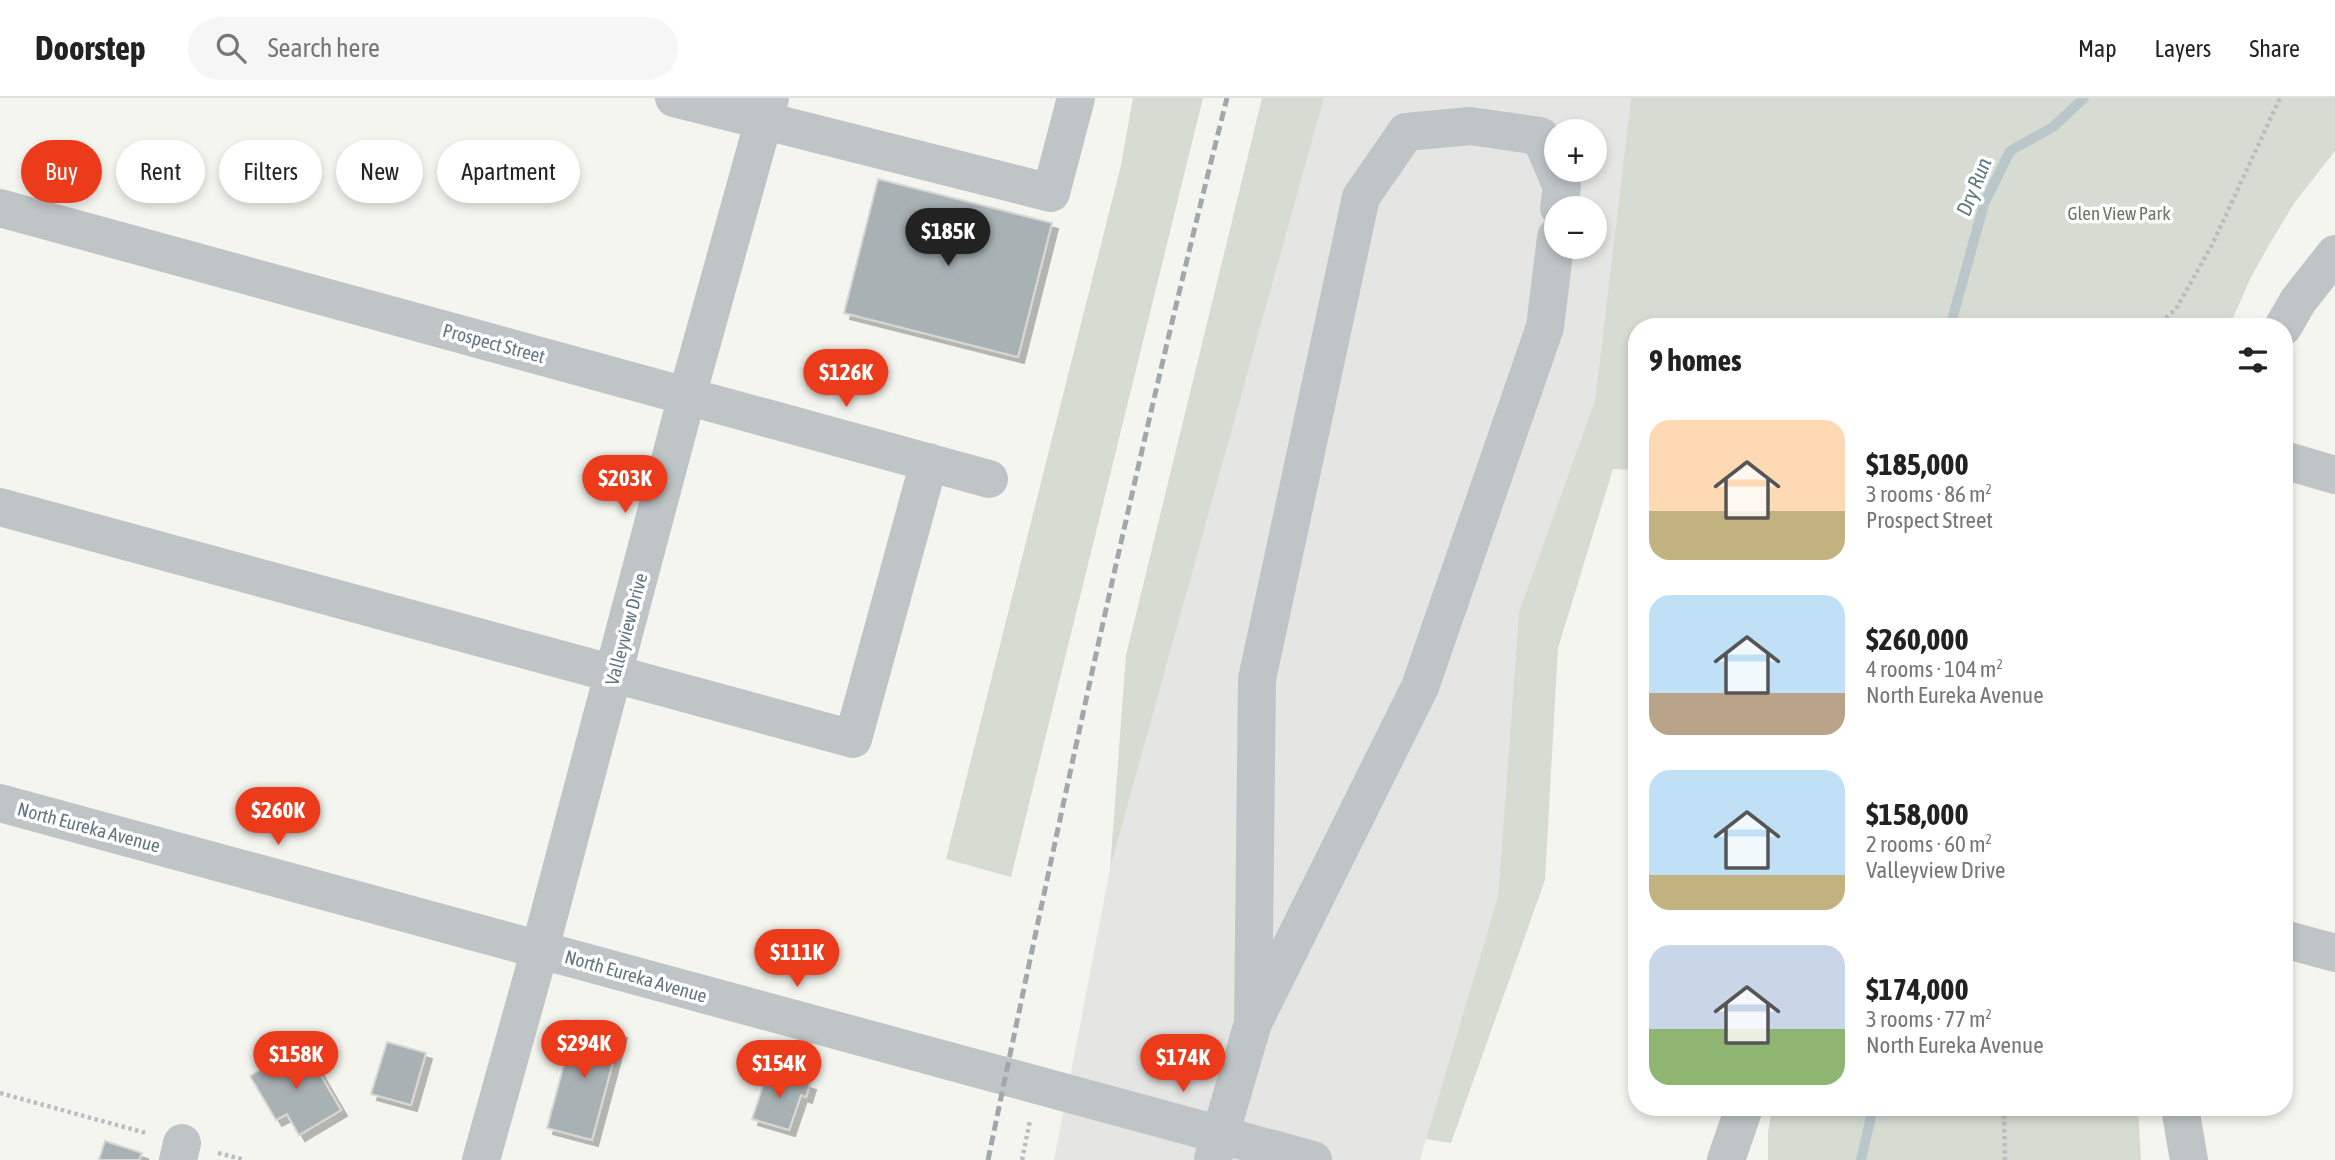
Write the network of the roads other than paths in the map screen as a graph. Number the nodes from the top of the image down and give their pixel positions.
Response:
1 (674, 98) edge
2 (1076, 98) edge
3 (767, 110) edge
4 (1561, 196) edge
5 (0, 208) edge
6 (2335, 254) edge
7 (1553, 259) edge
8 (2288, 318) edge
9 (687, 396) junction
10 (929, 462) junction
11 (2293, 463) edge
12 (2335, 475) edge
13 (989, 479) dead end
14 (0, 507) edge
15 (614, 674) junction
16 (0, 803) edge
17 (2293, 941) edge
18 (540, 949) junction
19 (2335, 953) edge
20 (1253, 1023) junction
21 (1741, 1116) edge
22 (2181, 1116) edge
23 (1218, 1148) edge
24 (481, 1160) edge
25 (1313, 1160) edge
26 (1726, 1160) edge
27 (2189, 1160) edge

1 - 3 street
2 - 3 street
3 - 9 street, Valleyview Drive
4 - 20 street
5 - 9 street, Prospect Street
6 - 8 street
7 - 20 street
9 - 10 street, Prospect Street
9 - 15 street, Valleyview Drive
10 - 13 street, Prospect Street
10 - 15 street
11 - 12 street
14 - 15 street
15 - 18 street, Valleyview Drive
16 - 18 street, North Eureka Avenue
17 - 19 street
18 - 23 street, North Eureka Avenue
18 - 24 street, Valleyview Drive
20 - 23 street
21 - 26 street
22 - 27 street
23 - 25 street, North Eureka Avenue

